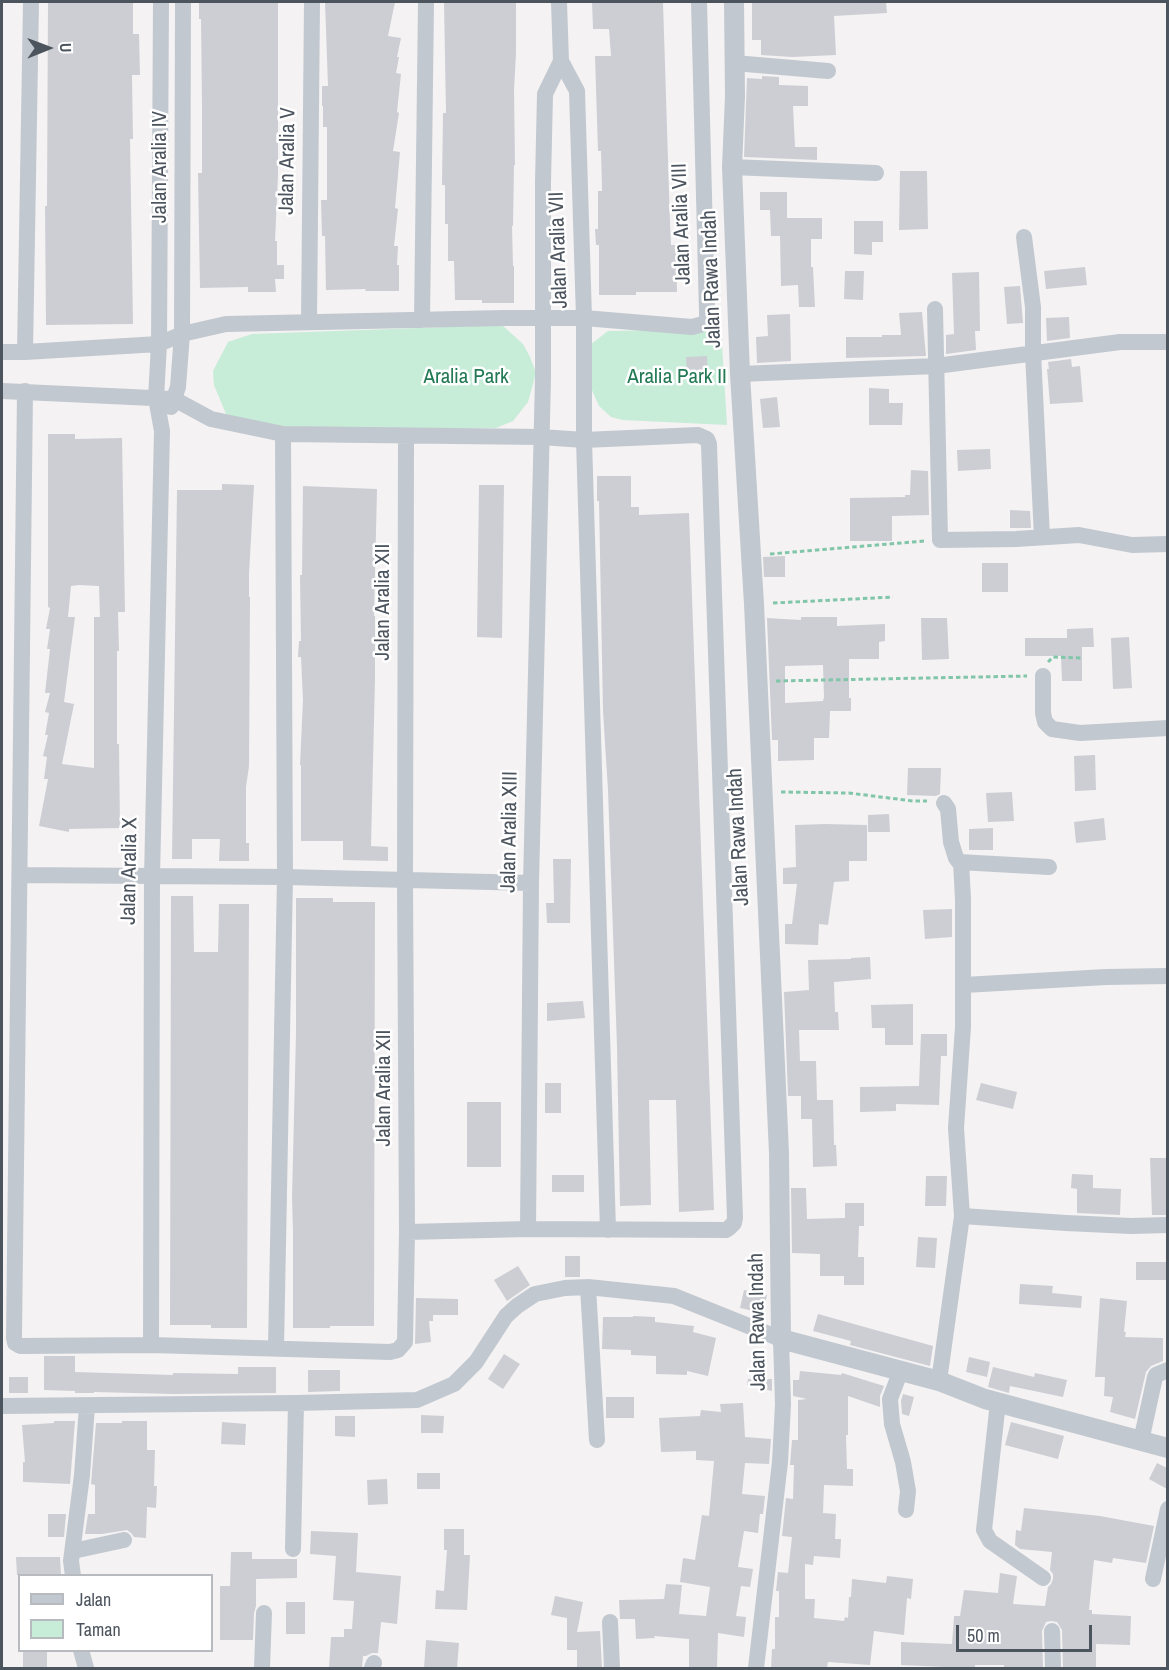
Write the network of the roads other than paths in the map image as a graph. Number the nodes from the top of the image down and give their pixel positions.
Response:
1 (31, 2) edge
2 (161, 2) edge
3 (183, 2) edge
4 (312, 2) edge
5 (426, 2) edge
6 (559, 2) edge
7 (699, 2) edge
8 (734, 2) edge
9 (561, 62) junction
10 (734, 63) junction
11 (828, 71) dead end
12 (732, 167) junction
13 (876, 173) dead end
14 (1024, 237) dead end
15 (936, 309) dead end
16 (584, 318) junction
17 (544, 319) junction
18 (422, 320) junction
19 (309, 322) junction
20 (182, 333) junction
21 (1167, 342) edge
22 (159, 344) junction
23 (2, 352) edge
24 (25, 352) junction
25 (1032, 353) junction
26 (936, 366) junction
27 (740, 374) junction
28 (2, 391) edge
29 (25, 391) junction
30 (156, 398) junction
31 (174, 399) junction
32 (162, 430) junction
33 (283, 434) junction
34 (406, 436) junction
35 (541, 437) junction
36 (584, 440) junction
37 (1042, 537) junction
38 (1167, 544) edge
39 (1043, 676) road end
40 (1167, 728) edge
41 (944, 803) road end
42 (961, 862) junction
43 (1049, 867) dead end
44 (20, 875) junction
45 (152, 877) junction
46 (285, 877) junction
47 (405, 881) junction
48 (531, 883) junction
49 (1167, 976) edge
50 (964, 985) junction
51 (962, 1216) junction
52 (1167, 1225) edge
53 (528, 1229) junction
54 (609, 1230) junction
55 (407, 1232) junction
56 (588, 1287) junction
57 (782, 1339) junction
58 (151, 1345) junction
59 (276, 1347) junction
60 (901, 1370) junction
61 (1167, 1370) edge
62 (939, 1381) junction
63 (998, 1402) junction
64 (296, 1403) junction
65 (2, 1406) edge
66 (87, 1406) junction
67 (597, 1440) dead end
68 (1141, 1441) junction
69 (1167, 1449) edge
70 (1167, 1509) edge
71 (906, 1510) dead end
72 (124, 1540) dead end
73 (293, 1549) dead end
74 (73, 1551) junction
75 (73, 1574) edge
76 (1043, 1578) dead end
77 (1153, 1579) dead end
78 (264, 1614) dead end
79 (610, 1622) dead end
80 (1052, 1631) dead end
81 (82, 1652) edge
82 (86, 1668) edge
83 (262, 1668) edge
84 (612, 1668) edge
85 (756, 1668) edge
86 (1053, 1668) edge

1 - 24 street
2 - 22 street, Jalan Aralia X
3 - 20 street, Jalan Aralia IV
4 - 19 street, Jalan Aralia V
5 - 18 street
6 - 9 street, Jalan Aralia VII
7 - 16 street, Jalan Aralia VIII
8 - 10 street, Jalan Rawa Indah
9 - 16 street, Jalan Aralia VII
9 - 17 street, Jalan Aralia VII
10 - 11 street
10 - 12 street, Jalan Rawa Indah
12 - 13 street
12 - 27 street, Jalan Rawa Indah
14 - 25 street
15 - 26 street
16 - 17 street
16 - 36 street, Jalan Aralia VII
17 - 18 street
17 - 35 street, Jalan Aralia VII
18 - 19 street
19 - 20 street
20 - 22 street
20 - 31 street, Jalan Aralia IV
21 - 25 street
22 - 24 street
22 - 30 street, Jalan Aralia X
23 - 24 street
25 - 26 street
25 - 37 street
26 - 27 street
26 - 37 street
27 - 57 street, Jalan Rawa Indah
28 - 29 street
29 - 30 street
29 - 44 street
30 - 31 street
30 - 32 street, Jalan Aralia X
31 - 32 street, Jalan Aralia IV
31 - 33 street
32 - 45 street, Jalan Aralia X
33 - 34 street
33 - 46 street
34 - 35 street
34 - 47 street, Jalan Aralia XII
35 - 36 street
35 - 48 street, Jalan Aralia XIII
36 - 54 street, Jalan Aralia VII
36 - 54 street
37 - 38 street
39 - 40 street
41 - 42 street
42 - 43 street
42 - 50 street
44 - 45 street
44 - 58 street, Jalan Aralia XII
45 - 46 street
45 - 58 street, Jalan Aralia X
46 - 47 street
46 - 59 street
47 - 48 street
47 - 55 street, Jalan Aralia XII
48 - 53 street, Jalan Aralia XIII
49 - 50 street
50 - 51 street
51 - 52 street
51 - 62 street
53 - 54 street
53 - 55 street
55 - 59 street, Jalan Aralia XII
56 - 57 street
56 - 64 street
56 - 67 street
57 - 60 street
57 - 85 street, Jalan Rawa Indah
58 - 59 street, Jalan Aralia XII
60 - 62 street
60 - 71 street
61 - 68 street
62 - 63 street
63 - 68 street
63 - 76 street
64 - 66 street
64 - 73 street
65 - 66 street
66 - 74 street
68 - 69 street
70 - 77 street
72 - 74 street
74 - 75 street
78 - 83 street
79 - 84 street
80 - 86 street
81 - 82 street

